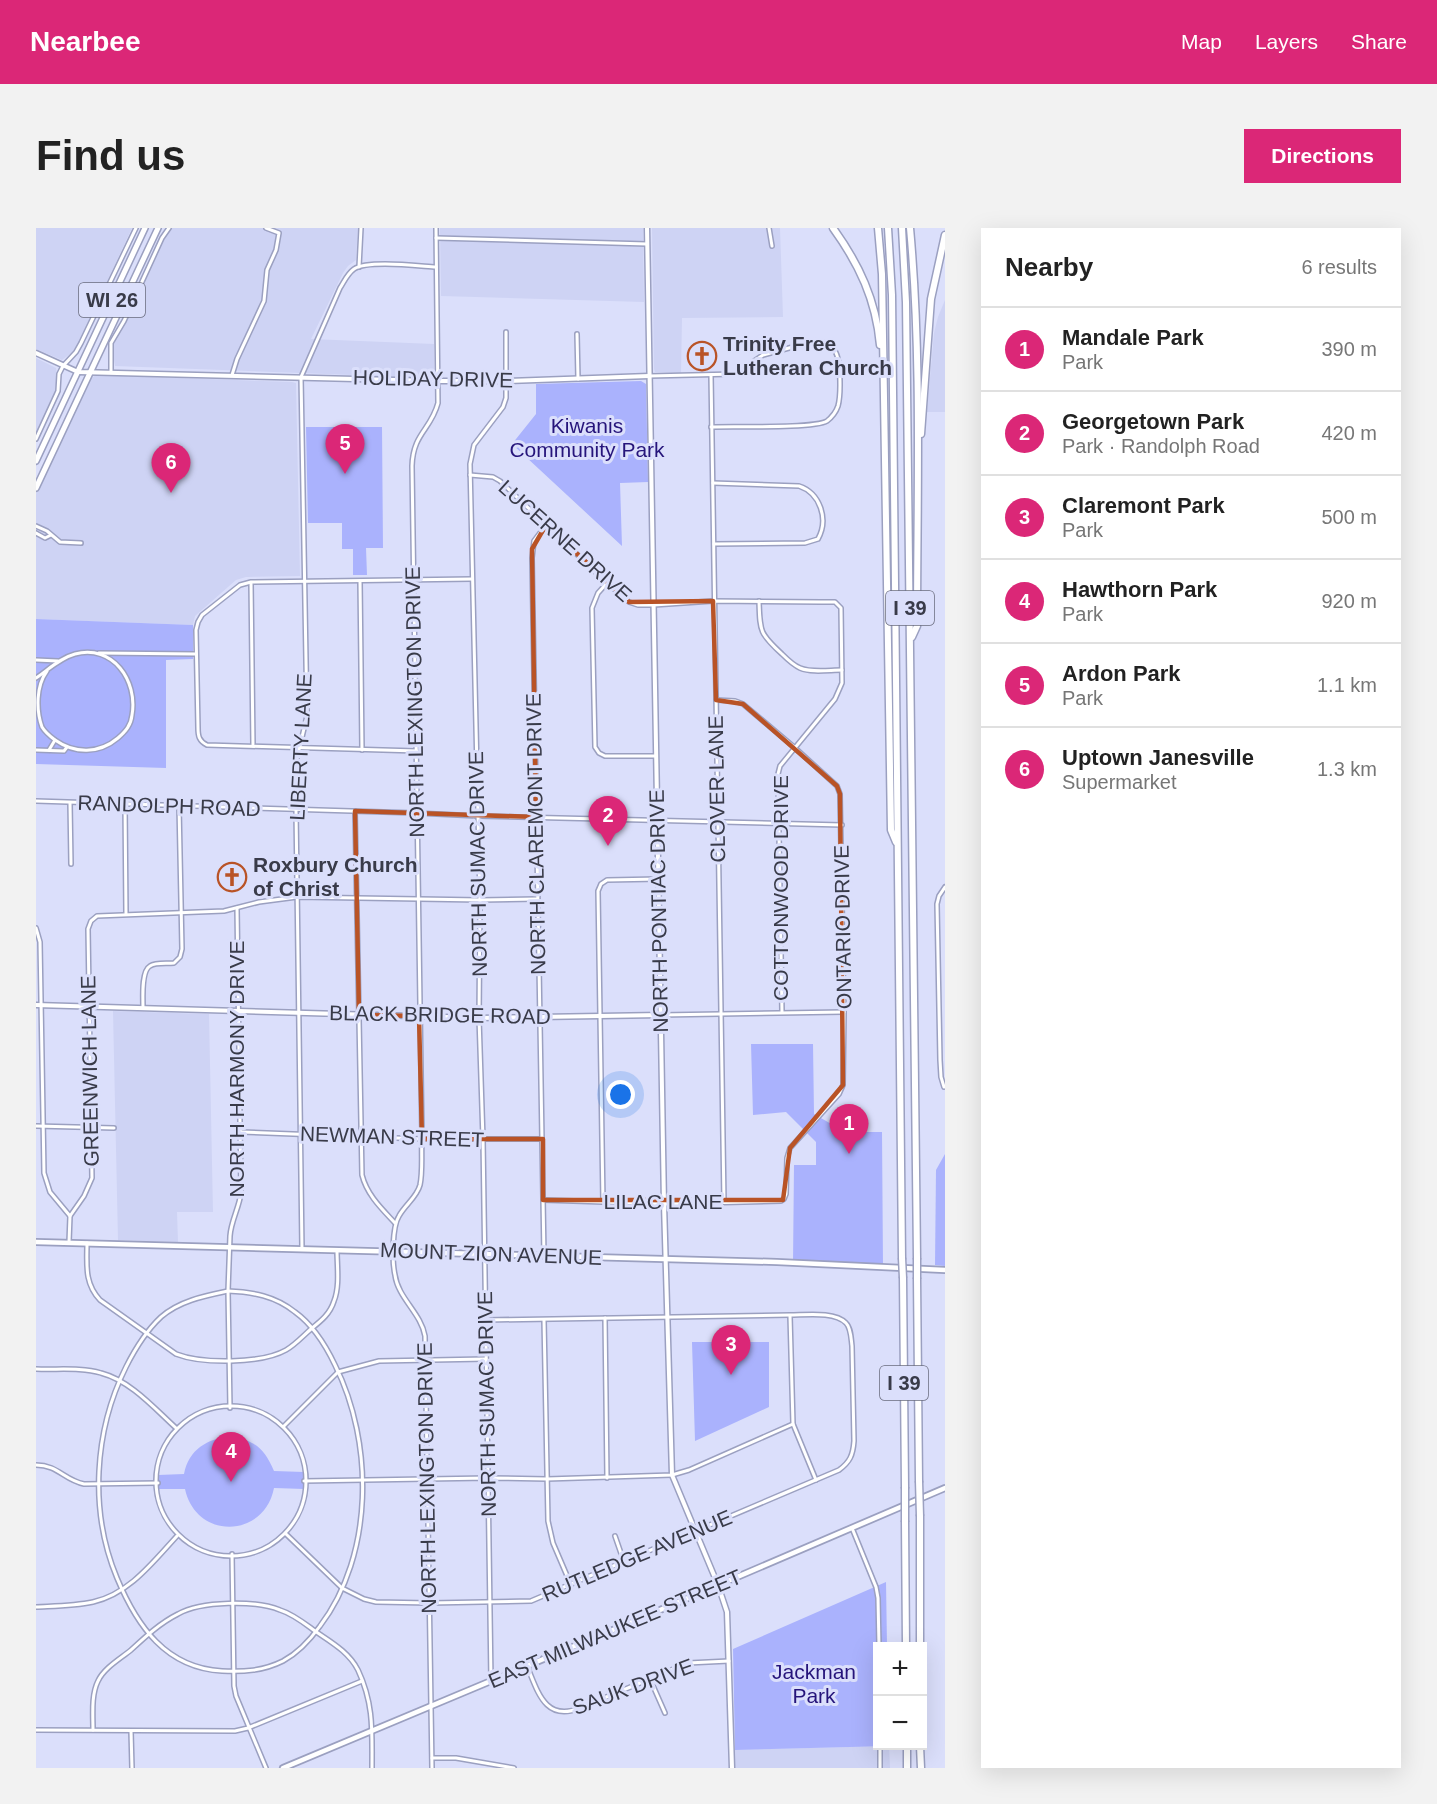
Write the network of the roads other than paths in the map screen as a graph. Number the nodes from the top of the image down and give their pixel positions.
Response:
1 (136, 228) edge
2 (146, 228) edge
3 (158, 228) edge
4 (170, 228) edge
5 (266, 228) edge
6 (361, 228) edge
7 (436, 228) edge
8 (647, 228) edge
9 (769, 228) edge
10 (833, 228) edge
11 (878, 228) edge
12 (888, 228) edge
13 (902, 228) edge
14 (910, 228) edge
15 (436, 238) junction
16 (945, 238) edge
17 (648, 244) junction
18 (772, 246) dead end
19 (359, 267) junction
20 (436, 267) junction
21 (506, 332) dead end
22 (577, 334) dead end
23 (36, 353) edge
24 (63, 366) junction
25 (91, 371) junction
26 (78, 372) junction
27 (111, 372) junction
28 (232, 375) junction
29 (711, 375) junction
30 (649, 376) junction
31 (301, 377) junction
32 (578, 379) junction
33 (436, 381) junction
34 (506, 381) junction
35 (885, 400) junction
36 (711, 427) junction
37 (36, 439) edge
38 (36, 461) edge
39 (918, 467) junction
40 (470, 475) junction
41 (713, 483) junction
42 (36, 488) edge
43 (546, 525) junction
44 (36, 526) edge
45 (36, 534) edge
46 (51, 535) junction
47 (81, 543) dead end
48 (714, 544) junction
49 (472, 579) junction
50 (360, 580) junction
51 (414, 580) junction
52 (305, 581) junction
53 (251, 582) junction
54 (607, 583) junction
55 (713, 601) junction
56 (759, 601) junction
57 (654, 605) junction
58 (839, 605) joint
59 (910, 640) junction
60 (91, 653) junction
61 (120, 654) junction
62 (196, 654) junction
63 (36, 660) edge
64 (59, 662) junction
65 (116, 664) junction
66 (842, 670) junction
67 (47, 671) junction
68 (36, 678) edge
69 (37, 686) edge
70 (716, 700) junction
71 (36, 723) edge
72 (42, 728) junction
73 (55, 740) junction
74 (253, 746) junction
75 (67, 747) junction
76 (300, 747) junction
77 (794, 747) junction
78 (36, 750) edge
79 (49, 750) junction
80 (362, 750) junction
81 (417, 751) junction
82 (656, 756) junction
83 (36, 801) edge
84 (70, 803) junction
85 (125, 804) junction
86 (179, 806) junction
87 (296, 810) junction
88 (355, 812) junction
89 (416, 813) junction
90 (478, 816) junction
91 (536, 817) junction
92 (657, 820) junction
93 (718, 821) junction
94 (778, 823) junction
95 (842, 825) junction
96 (898, 846) junction
97 (71, 864) dead end
98 (658, 879) junction
99 (945, 887) edge
100 (297, 897) junction
101 (357, 897) junction
102 (537, 898) junction
103 (418, 899) junction
104 (480, 900) junction
105 (237, 908) junction
106 (126, 914) junction
107 (181, 914) junction
108 (36, 928) edge
109 (38, 1005) edge
110 (89, 1007) junction
111 (143, 1008) junction
112 (238, 1011) junction
113 (782, 1012) junction
114 (844, 1012) junction
115 (299, 1013) junction
116 (720, 1014) junction
117 (359, 1015) junction
118 (661, 1015) junction
119 (419, 1016) junction
120 (600, 1016) junction
121 (540, 1017) junction
122 (479, 1018) junction
123 (944, 1087) edge
124 (36, 1126) edge
125 (43, 1126) junction
126 (91, 1127) junction
127 (114, 1128) dead end
128 (241, 1132) junction
129 (302, 1134) junction
130 (361, 1136) junction
131 (422, 1139) junction
132 (543, 1139) junction
133 (483, 1140) junction
134 (543, 1200) junction
135 (783, 1200) joint
136 (603, 1202) junction
137 (724, 1203) junction
138 (664, 1204) junction
139 (70, 1216) junction
140 (395, 1223) junction
141 (36, 1242) edge
142 (69, 1242) junction
143 (87, 1243) junction
144 (229, 1247) junction
145 (302, 1249) junction
146 (337, 1250) junction
147 (394, 1251) junction
148 (484, 1254) junction
149 (544, 1256) junction
150 (666, 1259) junction
151 (945, 1270) edge
152 (228, 1291) junction
153 (790, 1316) junction
154 (668, 1317) junction
155 (605, 1318) junction
156 (486, 1320) junction
157 (544, 1320) junction
158 (312, 1328) junction
159 (146, 1334) junction
160 (486, 1359) junction
161 (427, 1360) junction
162 (228, 1361) junction
163 (36, 1369) edge
164 (339, 1372) junction
165 (119, 1381) junction
166 (230, 1408) junction
167 (793, 1424) junction
168 (284, 1426) junction
169 (177, 1428) junction
170 (36, 1465) edge
171 (672, 1475) junction
172 (488, 1478) junction
173 (607, 1478) junction
174 (429, 1479) junction
175 (547, 1479) junction
176 (363, 1480) junction
177 (816, 1480) junction
178 (304, 1481) junction
179 (99, 1483) junction
180 (158, 1483) junction
181 (945, 1488) edge
182 (852, 1528) junction
183 (694, 1532) junction
184 (285, 1534) junction
185 (177, 1536) junction
186 (615, 1536) dead end
187 (232, 1554) junction
188 (624, 1562) junction
189 (571, 1585) junction
190 (718, 1585) junction
191 (342, 1588) junction
192 (122, 1590) junction
193 (491, 1602) junction
194 (430, 1603) junction
195 (233, 1604) junction
196 (36, 1607) edge
197 (316, 1632) junction
198 (149, 1634) junction
199 (879, 1642) edge
200 (906, 1642) edge
201 (920, 1642) edge
202 (730, 1661) junction
203 (527, 1666) junction
204 (233, 1671) junction
205 (650, 1679) junction
206 (362, 1681) junction
207 (491, 1682) junction
208 (431, 1706) junction
209 (665, 1713) dead end
210 (248, 1728) junction
211 (36, 1730) edge
212 (93, 1730) junction
213 (131, 1731) junction
214 (372, 1731) junction
215 (880, 1750) edge
216 (907, 1750) edge
217 (920, 1750) edge
218 (432, 1758) junction
219 (488, 1763) junction
220 (132, 1768) edge
221 (266, 1768) edge
222 (283, 1768) edge
223 (372, 1768) edge
224 (432, 1768) edge
225 (488, 1768) edge
226 (514, 1768) edge
227 (732, 1768) edge
228 (880, 1768) edge
229 (907, 1768) edge
230 (921, 1768) edge

1 - 24 street
2 - 26 main road, WI 26
3 - 25 main road, WI 26
4 - 27 street
5 - 28 street
6 - 19 street
7 - 15 street, NORTH LEXINGTON DRIVE
8 - 17 street, NORTH PONTIAC DRIVE
9 - 18 street
10 - 35 highway
11 - 35 highway
12 - 96 highway, I 39
13 - 59 highway, I 39
14 - 39 highway
15 - 17 street
15 - 20 street, NORTH LEXINGTON DRIVE
16 - 39 highway
17 - 30 street, NORTH PONTIAC DRIVE
19 - 20 street
19 - 31 street, LIBERTY LANE
20 - 33 street, NORTH LEXINGTON DRIVE
21 - 34 street, NORTH SUMAC DRIVE
22 - 32 street
23 - 24 street, HOLIDAY DRIVE
24 - 26 street, HOLIDAY DRIVE
24 - 37 street
25 - 26 street, HOLIDAY DRIVE
25 - 27 street, HOLIDAY DRIVE
25 - 42 main road, WI 26
26 - 38 main road, WI 26
27 - 28 street, HOLIDAY DRIVE
28 - 31 street, HOLIDAY DRIVE
29 - 30 street, HOLIDAY DRIVE
29 - 36 street, CLOVER LANE
29 - 36 street, HOLIDAY DRIVE
30 - 32 street, HOLIDAY DRIVE
30 - 57 street, NORTH PONTIAC DRIVE
31 - 33 street, HOLIDAY DRIVE
31 - 52 street, LIBERTY LANE
32 - 34 street, HOLIDAY DRIVE
33 - 34 street, HOLIDAY DRIVE
33 - 51 street, NORTH LEXINGTON DRIVE
34 - 40 street, NORTH SUMAC DRIVE
35 - 96 highway
36 - 41 street, CLOVER LANE
39 - 59 highway
40 - 43 street, LUCERNE DRIVE
40 - 49 street, NORTH SUMAC DRIVE
41 - 48 street, CLOVER LANE
41 - 48 street
43 - 54 street, LUCERNE DRIVE
43 - 91 street, NORTH CLAREMONT DRIVE
44 - 46 street
45 - 46 street
46 - 47 street
48 - 55 street, CLOVER LANE
49 - 51 street
49 - 90 street, NORTH SUMAC DRIVE
50 - 51 street
50 - 52 street
50 - 80 street
51 - 81 street, NORTH LEXINGTON DRIVE
52 - 53 street
52 - 76 street, LIBERTY LANE
53 - 62 street
53 - 74 street
54 - 57 street, LUCERNE DRIVE
54 - 82 street
55 - 56 street, LUCERNE DRIVE
55 - 57 street, LUCERNE DRIVE
55 - 70 street, CLOVER LANE
56 - 58 street, LUCERNE DRIVE
56 - 66 street
57 - 82 street, NORTH PONTIAC DRIVE
58 - 66 street, COTTONWOOD DRIVE
59 - 201 highway, I 39, bridge
60 - 61 street
60 - 64 street
60 - 65 street
61 - 62 street
61 - 65 street
62 - 74 street
63 - 64 street
64 - 67 street
65 - 75 street
66 - 77 street, COTTONWOOD DRIVE
67 - 68 street
67 - 69 street
69 - 72 street
70 - 77 street, ONTARIO DRIVE
70 - 93 street, CLOVER LANE
71 - 72 street
72 - 73 street
73 - 75 street
73 - 79 street
74 - 76 street
75 - 79 street
76 - 80 street
76 - 87 street, LIBERTY LANE
77 - 94 street, COTTONWOOD DRIVE
77 - 95 street, ONTARIO DRIVE
78 - 79 street
80 - 81 street
81 - 89 street, NORTH LEXINGTON DRIVE
82 - 92 street, NORTH PONTIAC DRIVE
83 - 84 street, RANDOLPH ROAD
84 - 85 street, RANDOLPH ROAD
84 - 97 street
85 - 86 street, RANDOLPH ROAD
85 - 106 street
86 - 87 street, RANDOLPH ROAD
86 - 107 street
87 - 88 street, RANDOLPH ROAD
87 - 100 street, LIBERTY LANE
88 - 89 street, RANDOLPH ROAD
88 - 101 street
89 - 90 street, RANDOLPH ROAD
89 - 103 street, NORTH LEXINGTON DRIVE
90 - 91 street, RANDOLPH ROAD
90 - 104 street, NORTH SUMAC DRIVE
91 - 92 street, RANDOLPH ROAD
91 - 102 street, NORTH CLAREMONT DRIVE
92 - 93 street, RANDOLPH ROAD
92 - 98 street, NORTH PONTIAC DRIVE
93 - 94 street, RANDOLPH ROAD
93 - 116 street, CLOVER LANE
94 - 95 street, RANDOLPH ROAD
94 - 113 street, COTTONWOOD DRIVE
95 - 114 street, ONTARIO DRIVE
96 - 200 highway, I 39, bridge
98 - 118 street, NORTH PONTIAC DRIVE
98 - 120 street
99 - 123 street
100 - 101 street
100 - 105 street
100 - 115 street, LIBERTY LANE
101 - 103 street
101 - 117 street
102 - 104 street
102 - 121 street, NORTH CLAREMONT DRIVE
103 - 104 street
103 - 119 street, NORTH LEXINGTON DRIVE
104 - 122 street, NORTH SUMAC DRIVE
105 - 107 street
105 - 112 street, NORTH HARMONY DRIVE
106 - 107 street
106 - 110 street, GREENWICH LANE
107 - 111 street
108 - 109 street
109 - 110 street, BLACK BRIDGE ROAD
109 - 125 street
110 - 111 street, BLACK BRIDGE ROAD
110 - 126 street, GREENWICH LANE
111 - 112 street, BLACK BRIDGE ROAD
112 - 115 street, BLACK BRIDGE ROAD
112 - 128 street, NORTH HARMONY DRIVE
113 - 114 street, BLACK BRIDGE ROAD
113 - 116 street, BLACK BRIDGE ROAD
114 - 135 street, ONTARIO DRIVE
115 - 117 street, BLACK BRIDGE ROAD
115 - 129 street, LIBERTY LANE
116 - 118 street, BLACK BRIDGE ROAD
116 - 137 street, CLOVER LANE
117 - 119 street, BLACK BRIDGE ROAD
117 - 130 street
118 - 120 street, BLACK BRIDGE ROAD
118 - 138 street, NORTH PONTIAC DRIVE
119 - 122 street, BLACK BRIDGE ROAD
119 - 131 street, NORTH LEXINGTON DRIVE
120 - 121 street, BLACK BRIDGE ROAD
120 - 136 street
121 - 122 street, BLACK BRIDGE ROAD
121 - 132 street, NORTH CLAREMONT DRIVE
122 - 133 street, NORTH SUMAC DRIVE
124 - 125 street
125 - 126 street
125 - 139 street
126 - 127 street
126 - 139 street, GREENWICH LANE
128 - 129 street, NEWMAN STREET
128 - 144 street, NORTH HARMONY DRIVE
129 - 130 street, NEWMAN STREET
129 - 145 street, LIBERTY LANE
130 - 131 street, NEWMAN STREET
130 - 140 street
131 - 133 street, NEWMAN STREET
131 - 140 street, NORTH LEXINGTON DRIVE
132 - 133 street, NEWMAN STREET
132 - 134 street, NORTH CLAREMONT DRIVE
133 - 148 street, NORTH SUMAC DRIVE
134 - 136 street, LILAC LANE
134 - 149 street, NORTH CLAREMONT DRIVE
135 - 137 street, LILAC LANE
136 - 138 street, LILAC LANE
137 - 138 street, LILAC LANE
138 - 150 street, NORTH PONTIAC DRIVE
139 - 142 street
140 - 147 street, NORTH LEXINGTON DRIVE
141 - 142 main road, MOUNT ZION AVENUE
142 - 143 main road, MOUNT ZION AVENUE
143 - 144 main road, MOUNT ZION AVENUE
143 - 159 street
144 - 145 main road, MOUNT ZION AVENUE
144 - 152 street, NORTH HARMONY DRIVE
145 - 146 main road, MOUNT ZION AVENUE
146 - 147 main road, MOUNT ZION AVENUE
146 - 158 street
147 - 148 main road, MOUNT ZION AVENUE
147 - 161 street, NORTH LEXINGTON DRIVE
148 - 149 main road, MOUNT ZION AVENUE
148 - 156 street, NORTH SUMAC DRIVE
149 - 150 main road, MOUNT ZION AVENUE
150 - 151 main road, MOUNT ZION AVENUE
150 - 154 street, NORTH PONTIAC DRIVE
152 - 158 street
152 - 159 street
152 - 162 street, NORTH HARMONY DRIVE
153 - 154 street
153 - 167 street
153 - 177 street, RUTLEDGE AVENUE
154 - 155 street
154 - 171 street, NORTH PONTIAC DRIVE
155 - 157 street
155 - 173 street
156 - 157 street
156 - 160 street, NORTH SUMAC DRIVE
157 - 175 street
158 - 162 street
158 - 164 street
159 - 162 street
159 - 165 street
160 - 161 street
160 - 172 street, NORTH SUMAC DRIVE
161 - 164 street
161 - 174 street, NORTH LEXINGTON DRIVE
162 - 166 street, NORTH HARMONY DRIVE
163 - 165 street
164 - 168 street
164 - 176 street
165 - 169 street
165 - 179 street
166 - 168 street
166 - 169 street
167 - 171 street
167 - 177 street
168 - 178 street
169 - 180 street
170 - 179 street
171 - 173 street
171 - 183 street, NORTH PONTIAC DRIVE
172 - 174 street
172 - 175 street
172 - 193 street, NORTH SUMAC DRIVE
173 - 175 street
174 - 176 street
174 - 194 street, NORTH LEXINGTON DRIVE
175 - 189 street
176 - 178 street
176 - 191 street
177 - 183 street, RUTLEDGE AVENUE
178 - 184 street
179 - 180 street
179 - 192 street
180 - 185 street
181 - 182 main road, EAST MILWAUKEE STREET
182 - 190 main road, EAST MILWAUKEE STREET
182 - 199 street
183 - 188 street, RUTLEDGE AVENUE
183 - 190 street, NORTH PONTIAC DRIVE
184 - 187 street
184 - 191 street, RUTLEDGE AVENUE
185 - 187 street
185 - 192 street
186 - 188 street
187 - 195 street
188 - 189 street, RUTLEDGE AVENUE
189 - 193 street, RUTLEDGE AVENUE
190 - 202 street, NORTH PONTIAC DRIVE
190 - 203 main road, EAST MILWAUKEE STREET
191 - 194 street, RUTLEDGE AVENUE
191 - 197 street
192 - 196 street
192 - 198 street
193 - 194 street, RUTLEDGE AVENUE
193 - 207 street, NORTH SUMAC DRIVE
194 - 208 street, NORTH LEXINGTON DRIVE
195 - 197 street
195 - 198 street
195 - 204 street
197 - 204 street
197 - 206 street
198 - 204 street
198 - 212 street
202 - 205 street, SAUK DRIVE
202 - 227 street, NORTH PONTIAC DRIVE
203 - 205 street, SAUK DRIVE
203 - 207 main road, EAST MILWAUKEE STREET
204 - 210 street
205 - 209 street
206 - 210 street
206 - 214 street
207 - 208 main road, EAST MILWAUKEE STREET
208 - 214 main road, EAST MILWAUKEE STREET
208 - 218 street, NORTH LEXINGTON DRIVE
210 - 213 street
210 - 221 street
211 - 212 street
212 - 213 street
213 - 220 street
214 - 222 main road, EAST MILWAUKEE STREET
214 - 223 street
215 - 228 street
216 - 229 highway
217 - 230 highway
218 - 219 street
218 - 224 street, NORTH LEXINGTON DRIVE
219 - 225 street
219 - 226 street

